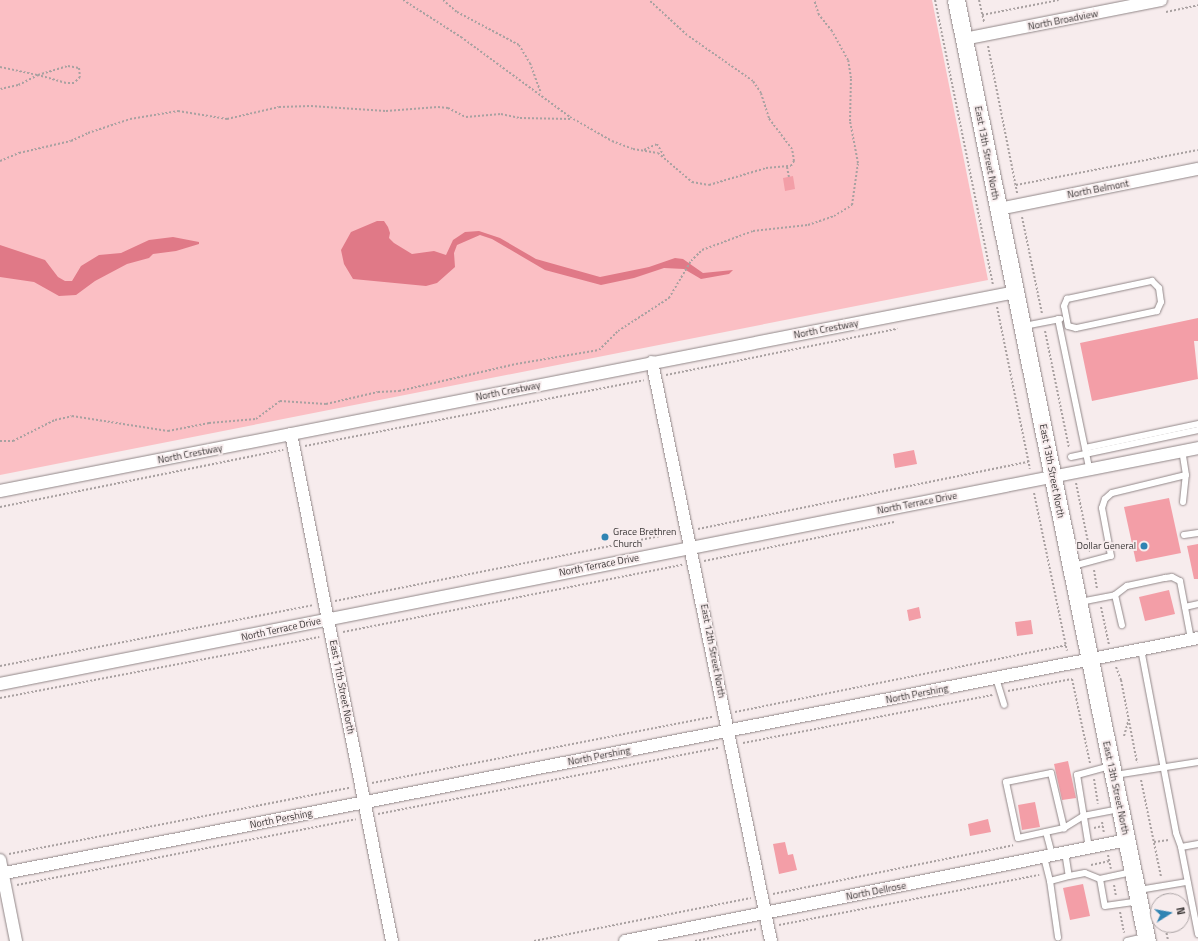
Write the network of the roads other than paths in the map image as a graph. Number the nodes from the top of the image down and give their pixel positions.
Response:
1 (956, 0) edge
2 (1161, 0) edge
3 (964, 39) junction
4 (1198, 169) edge
5 (999, 209) junction
6 (1015, 292) junction
7 (1066, 317) junction
8 (1058, 319) junction
9 (1022, 326) junction
10 (652, 362) junction
11 (1198, 424) edge
12 (1198, 430) edge
13 (291, 434) junction
14 (1198, 448) edge
15 (1182, 450) junction
16 (1085, 451) junction
17 (1071, 457) dead end
18 (1089, 468) junction
19 (1186, 475) junction
20 (1053, 476) junction
21 (0, 491) edge
22 (1183, 502) dead end
23 (1198, 532) edge
24 (1184, 535) dead end
25 (692, 547) junction
26 (1071, 567) junction
27 (1115, 595) junction
28 (1078, 602) junction
29 (1198, 604) edge
30 (1185, 607) junction
31 (328, 619) junction
32 (1122, 625) dead end
33 (1195, 639) edge
34 (1141, 649) junction
35 (1090, 659) junction
36 (996, 678) junction
37 (0, 684) edge
38 (1004, 705) dead end
39 (729, 731) junction
40 (1198, 762) edge
41 (1163, 766) junction
42 (1113, 770) junction
43 (364, 802) junction
44 (1121, 809) junction
45 (1083, 816) junction
46 (1064, 828) junction
47 (1046, 832) junction
48 (1127, 840) junction
49 (1198, 844) edge
50 (1181, 847) junction
51 (1090, 848) junction
52 (1066, 852) junction
53 (1048, 856) junction
54 (4, 857) edge
55 (1134, 872) junction
56 (1069, 873) junction
57 (1, 874) edge
58 (1100, 879) junction
59 (1050, 881) junction
60 (1187, 882) junction
61 (1138, 896) junction
62 (1198, 898) edge
63 (1191, 900) junction
64 (765, 913) junction
65 (1198, 934) edge
66 (1058, 938) dead end
67 (1147, 939) edge
68 (16, 941) edge
69 (392, 941) edge
70 (625, 941) edge
71 (770, 941) edge
72 (1127, 941) edge

1 - 3 main road, East 13th Street North
2 - 3 street, North Broadview
3 - 5 main road, East 13th Street North
4 - 5 street, North Belmont
5 - 6 main road, East 13th Street North
6 - 9 main road, East 13th Street North
6 - 10 street, North Crestway
7 - 7 lane
7 - 8 lane
8 - 9 lane
8 - 16 lane
9 - 20 main road, East 13th Street North
10 - 13 street, North Crestway
10 - 25 street, East 12th Street North
11 - 16 lane
12 - 16 lane
13 - 21 street, North Crestway
13 - 31 street, East 11th Street North
14 - 15 street, North Terrace Drive
15 - 18 street, North Terrace Drive
15 - 19 lane
16 - 17 lane
16 - 18 lane
18 - 20 street, North Terrace Drive
19 - 22 lane
19 - 26 lane
20 - 25 street, North Terrace Drive
20 - 26 main road, East 13th Street North
23 - 24 lane
25 - 31 street, North Terrace Drive
25 - 39 street, East 12th Street North
26 - 28 main road, East 13th Street North
27 - 28 lane
27 - 30 lane
27 - 32 lane
28 - 35 main road, East 13th Street North
29 - 30 lane
30 - 33 lane
31 - 37 street, North Terrace Drive
31 - 43 street, East 11th Street North
33 - 34 street, North Pershing
34 - 35 street, North Pershing
34 - 41 lane
35 - 36 street, North Pershing
35 - 42 main road, East 13th Street North
36 - 38 lane
36 - 39 street, North Pershing
39 - 43 street, North Pershing
39 - 64 street, East 12th Street North
40 - 41 lane
41 - 42 lane
41 - 50 lane
42 - 44 main road, East 13th Street North
42 - 45 lane
43 - 57 street, North Pershing
43 - 69 street, East 11th Street North
44 - 45 lane
44 - 48 main road, East 13th Street North
45 - 46 lane
45 - 51 lane
46 - 47 lane
46 - 47 lane
47 - 53 lane
48 - 51 street, North Dellrose
48 - 55 main road, East 13th Street North
49 - 50 lane
50 - 60 lane
51 - 52 street, North Dellrose
52 - 53 street, North Dellrose
52 - 56 lane
53 - 59 lane
53 - 64 street, North Dellrose
54 - 57 street
55 - 58 lane
55 - 61 main road, East 13th Street North
56 - 58 lane
56 - 59 lane
57 - 68 street
58 - 61 lane
59 - 66 lane
60 - 61 lane
60 - 63 lane
61 - 67 main road, East 13th Street North
62 - 63 lane
63 - 65 lane
64 - 70 street, North Dellrose
64 - 71 street, East 12th Street North
67 - 72 lane

